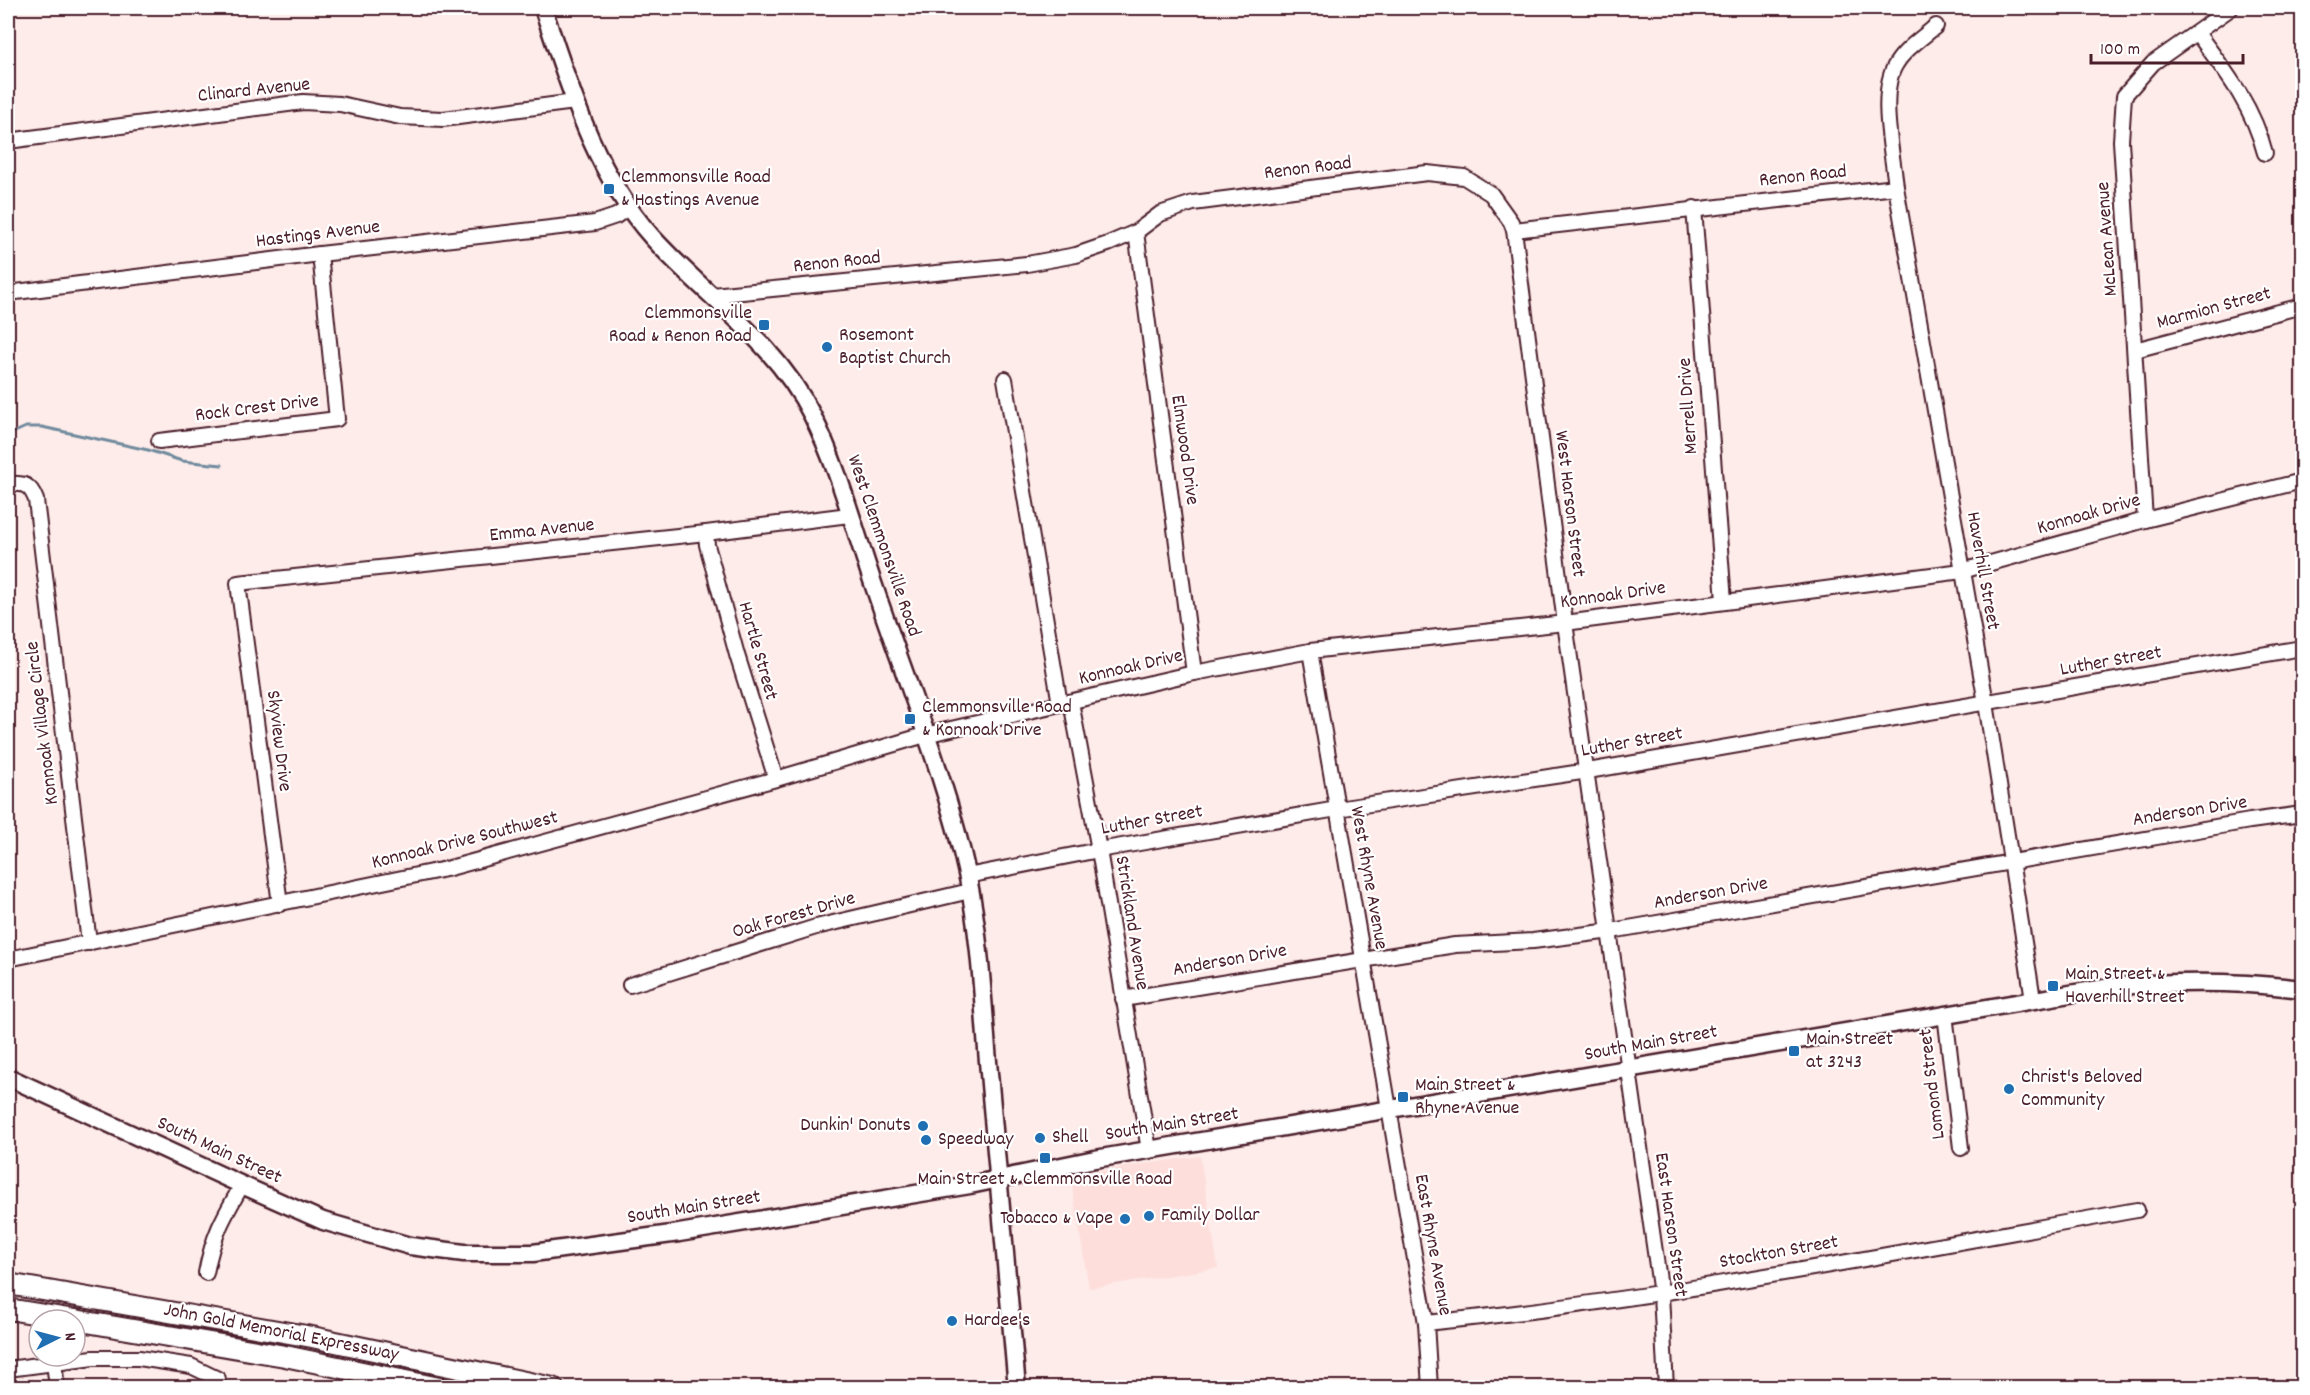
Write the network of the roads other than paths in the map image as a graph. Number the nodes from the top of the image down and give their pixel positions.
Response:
1 (543, 8) edge
2 (2231, 8) edge
3 (1936, 26) dead end
4 (2198, 33) junction
5 (575, 102) junction
6 (8, 141) edge
7 (2265, 153) dead end
8 (1896, 187) junction
9 (629, 207) junction
10 (1694, 208) junction
11 (1514, 230) junction
12 (1136, 232) junction
13 (320, 254) junction
14 (8, 293) edge
15 (712, 295) junction
16 (2302, 306) edge
17 (2135, 350) junction
18 (1005, 379) dead end
19 (159, 441) dead end
20 (2302, 481) edge
21 (8, 484) edge
22 (849, 515) junction
23 (2145, 520) junction
24 (706, 533) junction
25 (1962, 571) junction
26 (238, 583) joint
27 (1724, 601) junction
28 (1565, 623) junction
29 (2302, 648) edge
30 (1310, 651) junction
31 (1194, 673) junction
32 (1066, 703) junction
33 (1986, 703) junction
34 (926, 735) junction
35 (1588, 771) junction
36 (776, 779) junction
37 (1337, 809) junction
38 (2302, 814) edge
39 (1099, 850) junction
40 (2012, 862) junction
41 (969, 884) junction
42 (280, 904) junction
43 (1611, 931) junction
44 (88, 943) junction
45 (8, 959) edge
46 (1363, 959) junction
47 (630, 985) dead end
48 (2302, 989) edge
49 (1123, 999) junction
50 (2033, 999) junction
51 (1945, 1014) junction
52 (1628, 1069) junction
53 (8, 1077) edge
54 (1389, 1111) junction
55 (1961, 1148) dead end
56 (1149, 1150) junction
57 (998, 1179) junction
58 (242, 1185) junction
59 (2137, 1210) dead end
60 (206, 1273) dead end
61 (8, 1284) edge
62 (1661, 1294) junction
63 (8, 1309) edge
64 (27, 1312) edge
65 (87, 1322) edge
66 (1426, 1323) junction
67 (87, 1359) edge
68 (27, 1366) edge
69 (55, 1368) edge
70 (8, 1369) edge
71 (218, 1383) edge
72 (57, 1388) edge
73 (439, 1388) edge
74 (553, 1388) edge
75 (1017, 1388) edge
76 (1430, 1388) edge
77 (1666, 1388) edge

1 - 5 main road, West Clemmonsville Road
2 - 4 street, McLean Avenue
3 - 8 street, Haverhill Street
4 - 7 street
4 - 17 street, McLean Avenue
5 - 6 street, Clinard Avenue
5 - 9 main road, West Clemmonsville Road
8 - 10 street, Renon Road
8 - 25 street, Haverhill Street
9 - 13 street, Hastings Avenue
9 - 15 main road, West Clemmonsville Road
10 - 11 street, Renon Road
10 - 27 street, Merrell Drive
11 - 12 street, Renon Road
11 - 28 street, West Harson Street
12 - 15 street, Renon Road
12 - 31 street, Elmwood Drive
13 - 14 street, Hastings Avenue
13 - 19 street, Rock Crest Drive
15 - 22 main road, West Clemmonsville Road
16 - 17 street, Marmion Street
17 - 23 street, McLean Avenue
18 - 32 street, Strickland Avenue
20 - 23 street, Konnoak Drive
21 - 44 street, Konnoak Village Circle
22 - 24 street, Emma Avenue
22 - 34 main road, West Clemmonsville Road
23 - 25 street, Konnoak Drive
24 - 26 street, Emma Avenue
24 - 36 street, Hartle Street
25 - 27 street, Konnoak Drive
25 - 33 street, Haverhill Street
26 - 42 street, Skyview Drive
27 - 28 street, Konnoak Drive
28 - 30 street, Konnoak Drive
28 - 35 street, West Harson Street
29 - 33 street, Luther Street
30 - 31 street, Konnoak Drive
30 - 37 street, West Rhyne Avenue
31 - 32 street, Konnoak Drive
32 - 34 street, Konnoak Drive
32 - 39 street, Strickland Avenue
33 - 35 street, Luther Street
33 - 40 street, Haverhill Street
34 - 36 street, Konnoak Drive Southwest
34 - 41 main road, West Clemmonsville Road
35 - 37 street, Luther Street
35 - 43 street, West Harson Street
36 - 42 street, Konnoak Drive Southwest
37 - 39 street, Luther Street
37 - 46 street, West Rhyne Avenue
38 - 40 street, Anderson Drive
39 - 41 street, Luther Street
39 - 49 street, Strickland Avenue
40 - 43 street, Anderson Drive
40 - 50 street, Haverhill Street
41 - 47 street, Oak Forest Drive
41 - 57 main road, West Clemmonsville Road
42 - 44 street, Konnoak Drive Southwest
43 - 46 street, Anderson Drive
43 - 52 street, West Harson Street
44 - 45 street, Konnoak Drive Southwest
46 - 49 street, Anderson Drive
46 - 54 street, West Rhyne Avenue
48 - 50 main road, South Main Street
49 - 56 street, Strickland Avenue
50 - 51 main road, South Main Street
51 - 52 main road, South Main Street
51 - 55 street, Lomond Street
52 - 54 main road, South Main Street
52 - 62 street, East Harson Street
53 - 58 main road, South Main Street
54 - 56 main road, South Main Street
54 - 66 street, East Rhyne Avenue
56 - 57 main road, South Main Street
57 - 58 main road, South Main Street
57 - 75 main road, West Clemmonsville Road
58 - 60 street
59 - 62 street, Stockton Street
61 - 74 highway, John Gold Memorial Expressway
62 - 66 street, Stockton Street
62 - 77 street, East Harson Street
63 - 64 highway, John Gold Memorial Expressway
65 - 73 highway, John Gold Memorial Expressway
66 - 76 street, East Rhyne Avenue
67 - 71 street
68 - 70 street
69 - 72 street

